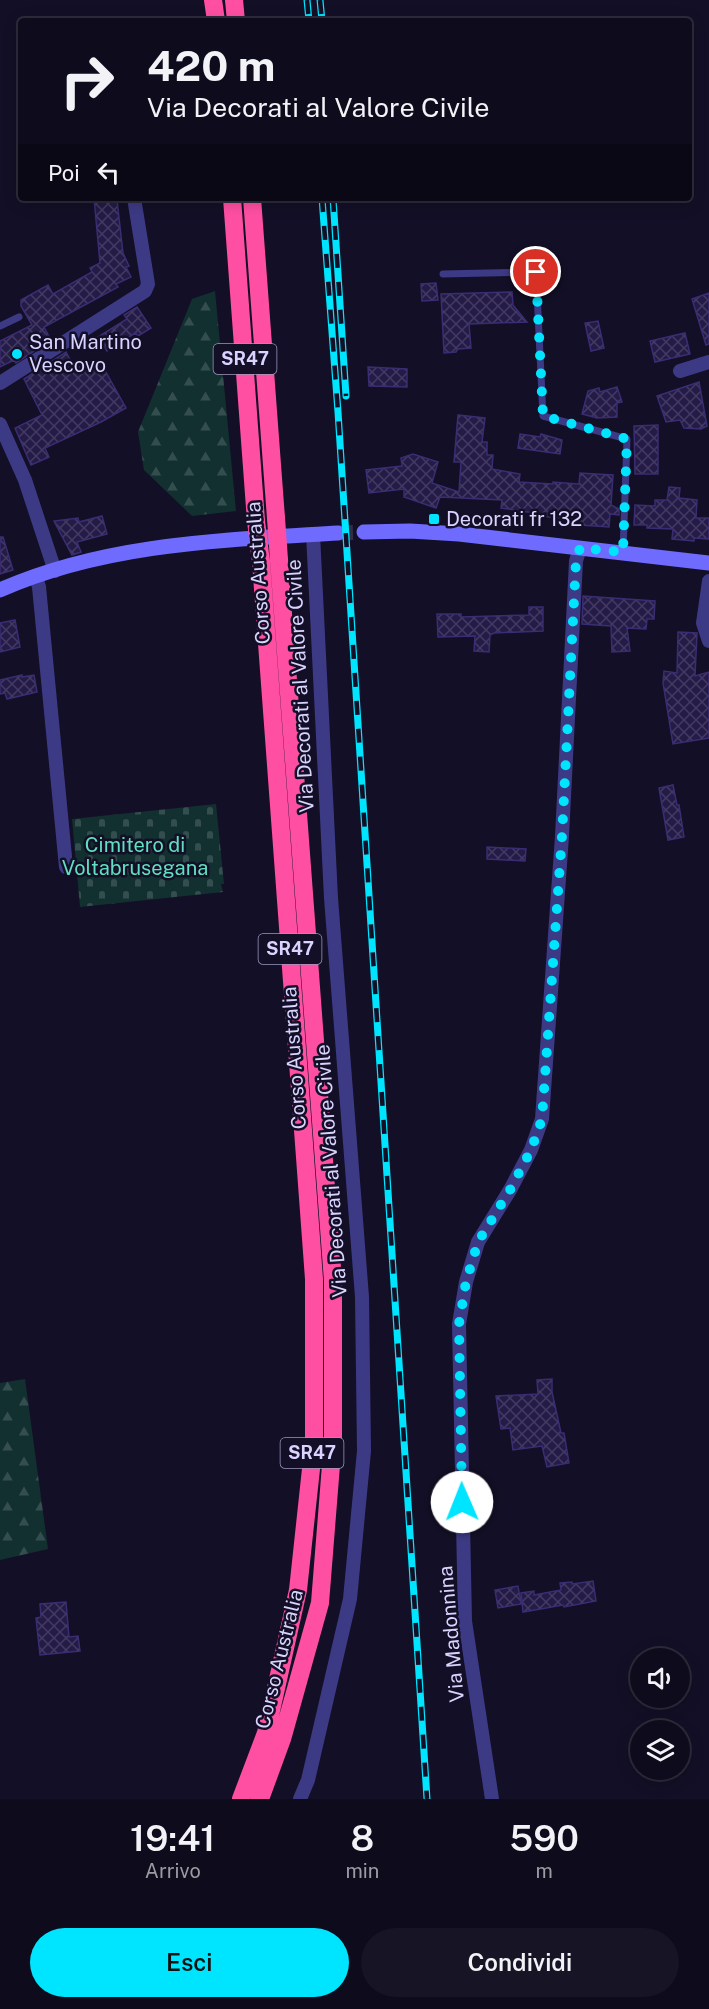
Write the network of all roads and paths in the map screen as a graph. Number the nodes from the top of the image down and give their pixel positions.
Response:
1 (213, 0) edge
2 (234, 0) edge
3 (216, 18) edge
4 (236, 18) edge
5 (134, 201) edge
6 (232, 201) edge
7 (252, 201) edge
8 (443, 274) dead end
9 (19, 317) dead end
10 (0, 326) edge
11 (709, 362) edge
12 (680, 371) dead end
13 (0, 383) edge
14 (0, 424) edge
15 (364, 532) tunnel mouth
16 (338, 533) tunnel mouth
17 (313, 534) junction
18 (580, 548) junction
19 (623, 552) junction
20 (709, 563) edge
21 (55, 571) junction
22 (36, 577) junction
23 (709, 580) edge
24 (0, 590) edge
25 (709, 641) edge
26 (66, 867) dead end
27 (242, 1799) edge
28 (260, 1799) edge
29 (300, 1799) edge
30 (492, 1799) edge

1 - 3 highway
2 - 4 highway
5 - 13 street
6 - 27 highway, Corso Australia / SR47, bridge
7 - 28 highway, Corso Australia / SR47, bridge
8 - 19 lane
9 - 10 lane
11 - 12 street
14 - 21 street
15 - 18 street
16 - 17 street, Via Decorati al Valore Civile
17 - 21 street, Via Decorati al Valore Civile
17 - 29 street, Via Decorati al Valore Civile
18 - 19 street
18 - 30 street, Via Madonnina
19 - 20 street
21 - 22 street, Via Decorati al Valore Civile
22 - 24 street, Via Decorati al Valore Civile
22 - 26 street
23 - 25 street

